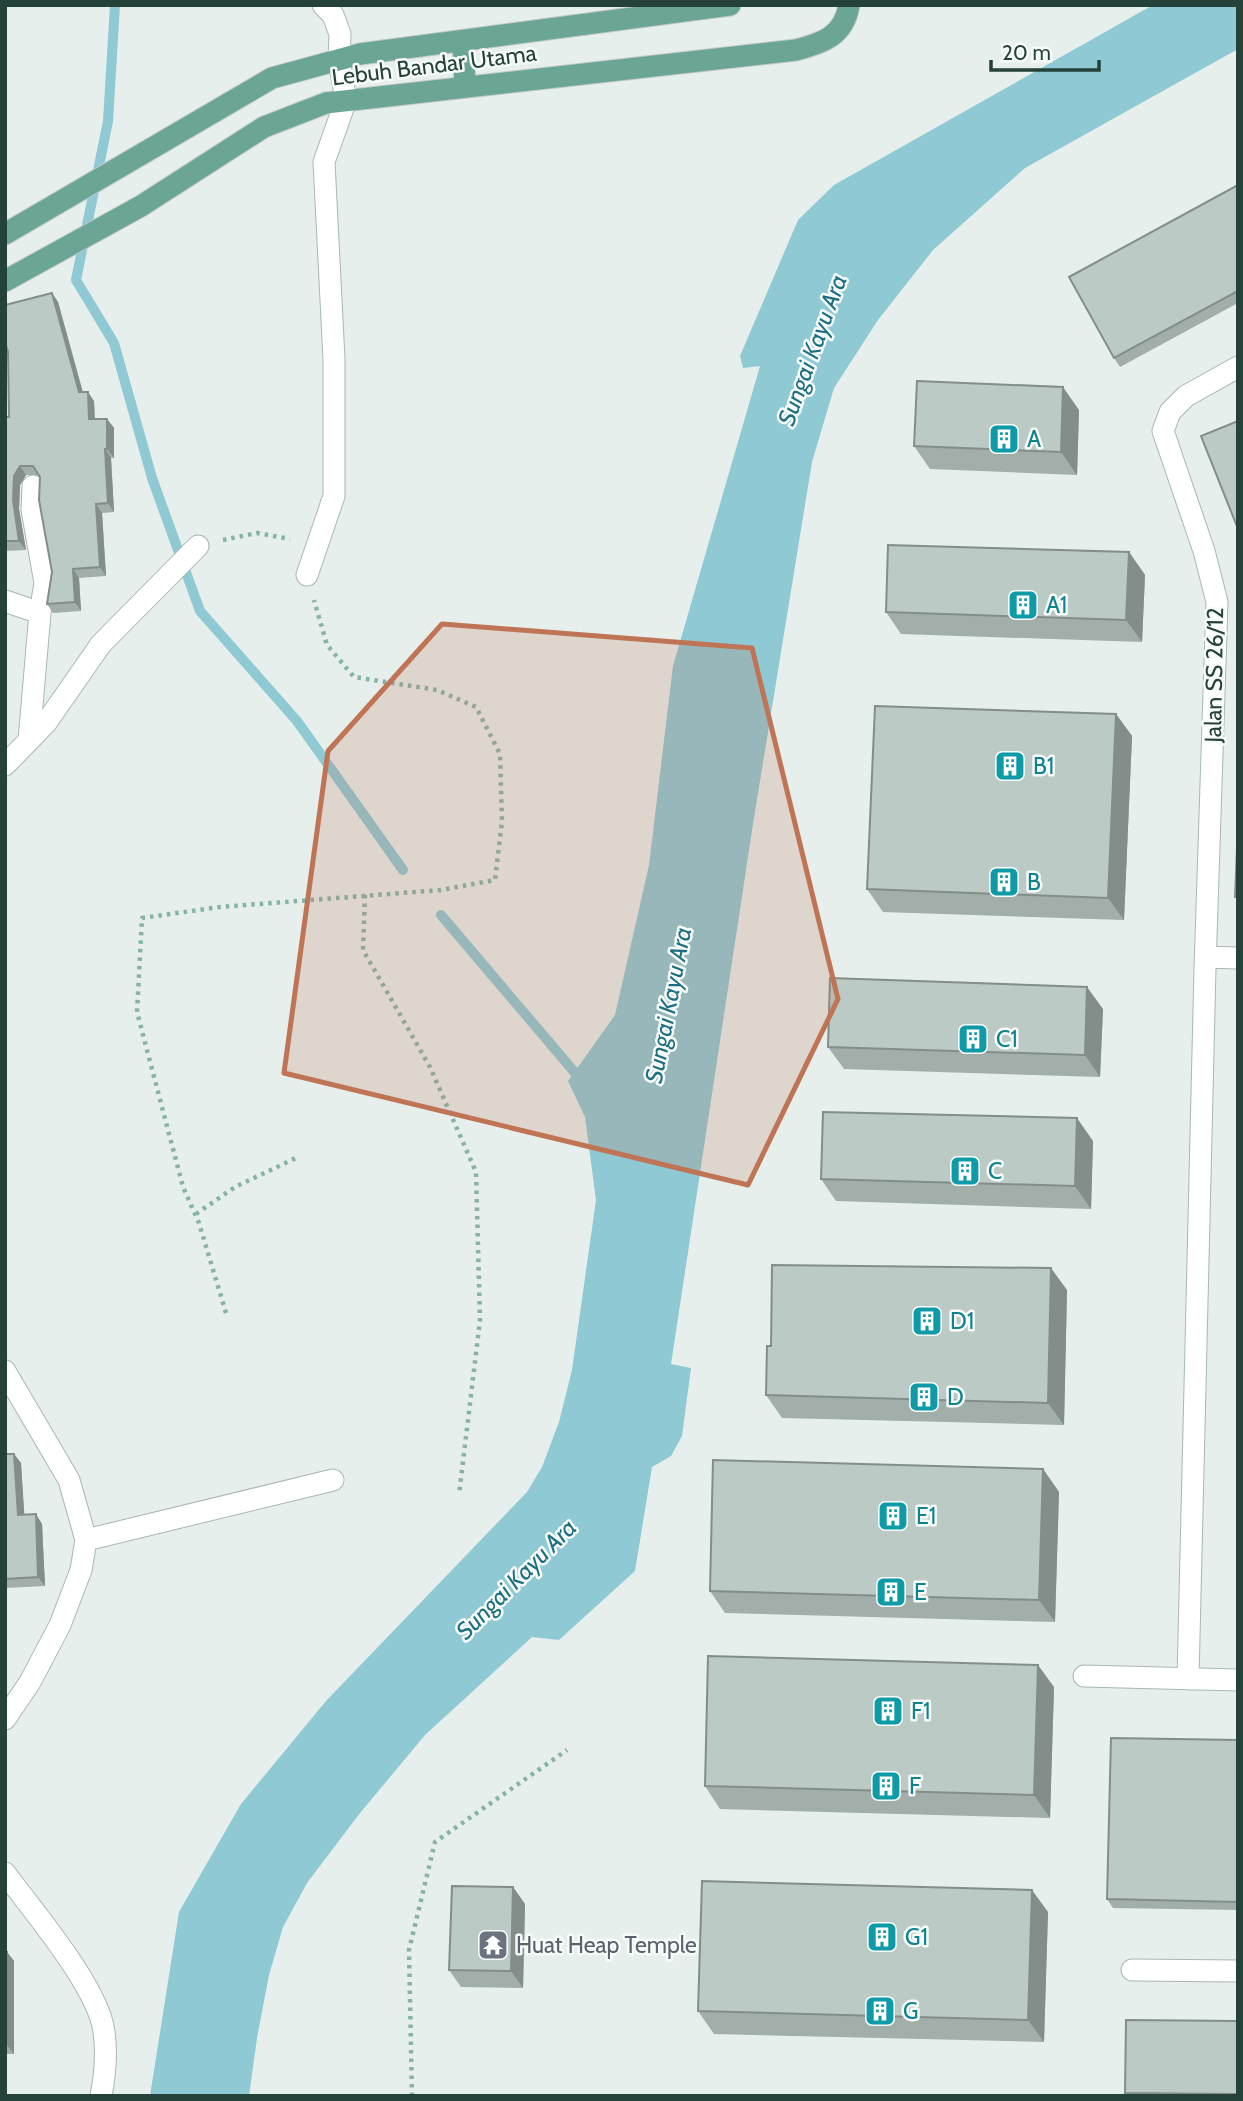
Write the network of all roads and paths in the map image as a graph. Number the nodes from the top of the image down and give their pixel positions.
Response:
1 (323, 5) edge
2 (730, 5) edge
3 (849, 5) edge
4 (463, 42) junction
5 (340, 60) junction
6 (465, 87) junction
7 (346, 100) junction
8 (5, 234) edge
9 (5, 281) edge
10 (1238, 367) edge
11 (33, 486) edge
12 (198, 546) joint
13 (307, 575) junction
14 (5, 601) edge
15 (40, 613) junction
16 (29, 740) junction
17 (5, 765) edge
18 (365, 895) junction
19 (1206, 957) junction
20 (1238, 958) edge
21 (298, 1157) dead end
22 (195, 1214) junction
23 (226, 1313) dead end
24 (5, 1371) edge
25 (333, 1480) dead end
26 (459, 1495) dead end
27 (86, 1540) junction
28 (1084, 1676) dead end
29 (1188, 1679) junction
30 (1238, 1680) edge
31 (5, 1719) edge
32 (567, 1750) dead end
33 (5, 1873) edge
34 (1132, 1970) dead end
35 (1238, 1971) edge
36 (101, 2096) edge
37 (412, 2096) edge

1 - 5 street
2 - 4 main road, Lebuh Bandar Utama
3 - 6 main road, Lebuh Bandar Utama
4 - 5 main road, Lebuh Bandar Utama
4 - 6 main road
5 - 7 street
5 - 8 main road, Lebuh Bandar Utama
6 - 7 main road, Lebuh Bandar Utama
7 - 9 main road, Lebuh Bandar Utama
7 - 13 street
10 - 19 street, Jalan SS 26/12
11 - 15 street
12 - 13 path
12 - 16 street
13 - 18 path
14 - 15 street
15 - 16 street
16 - 17 street
18 - 22 path
18 - 26 path
19 - 20 street
19 - 29 street
21 - 22 path
22 - 23 path
24 - 27 street
25 - 27 street
27 - 31 street
28 - 29 street
29 - 30 street
32 - 37 path
33 - 36 street
34 - 35 street

